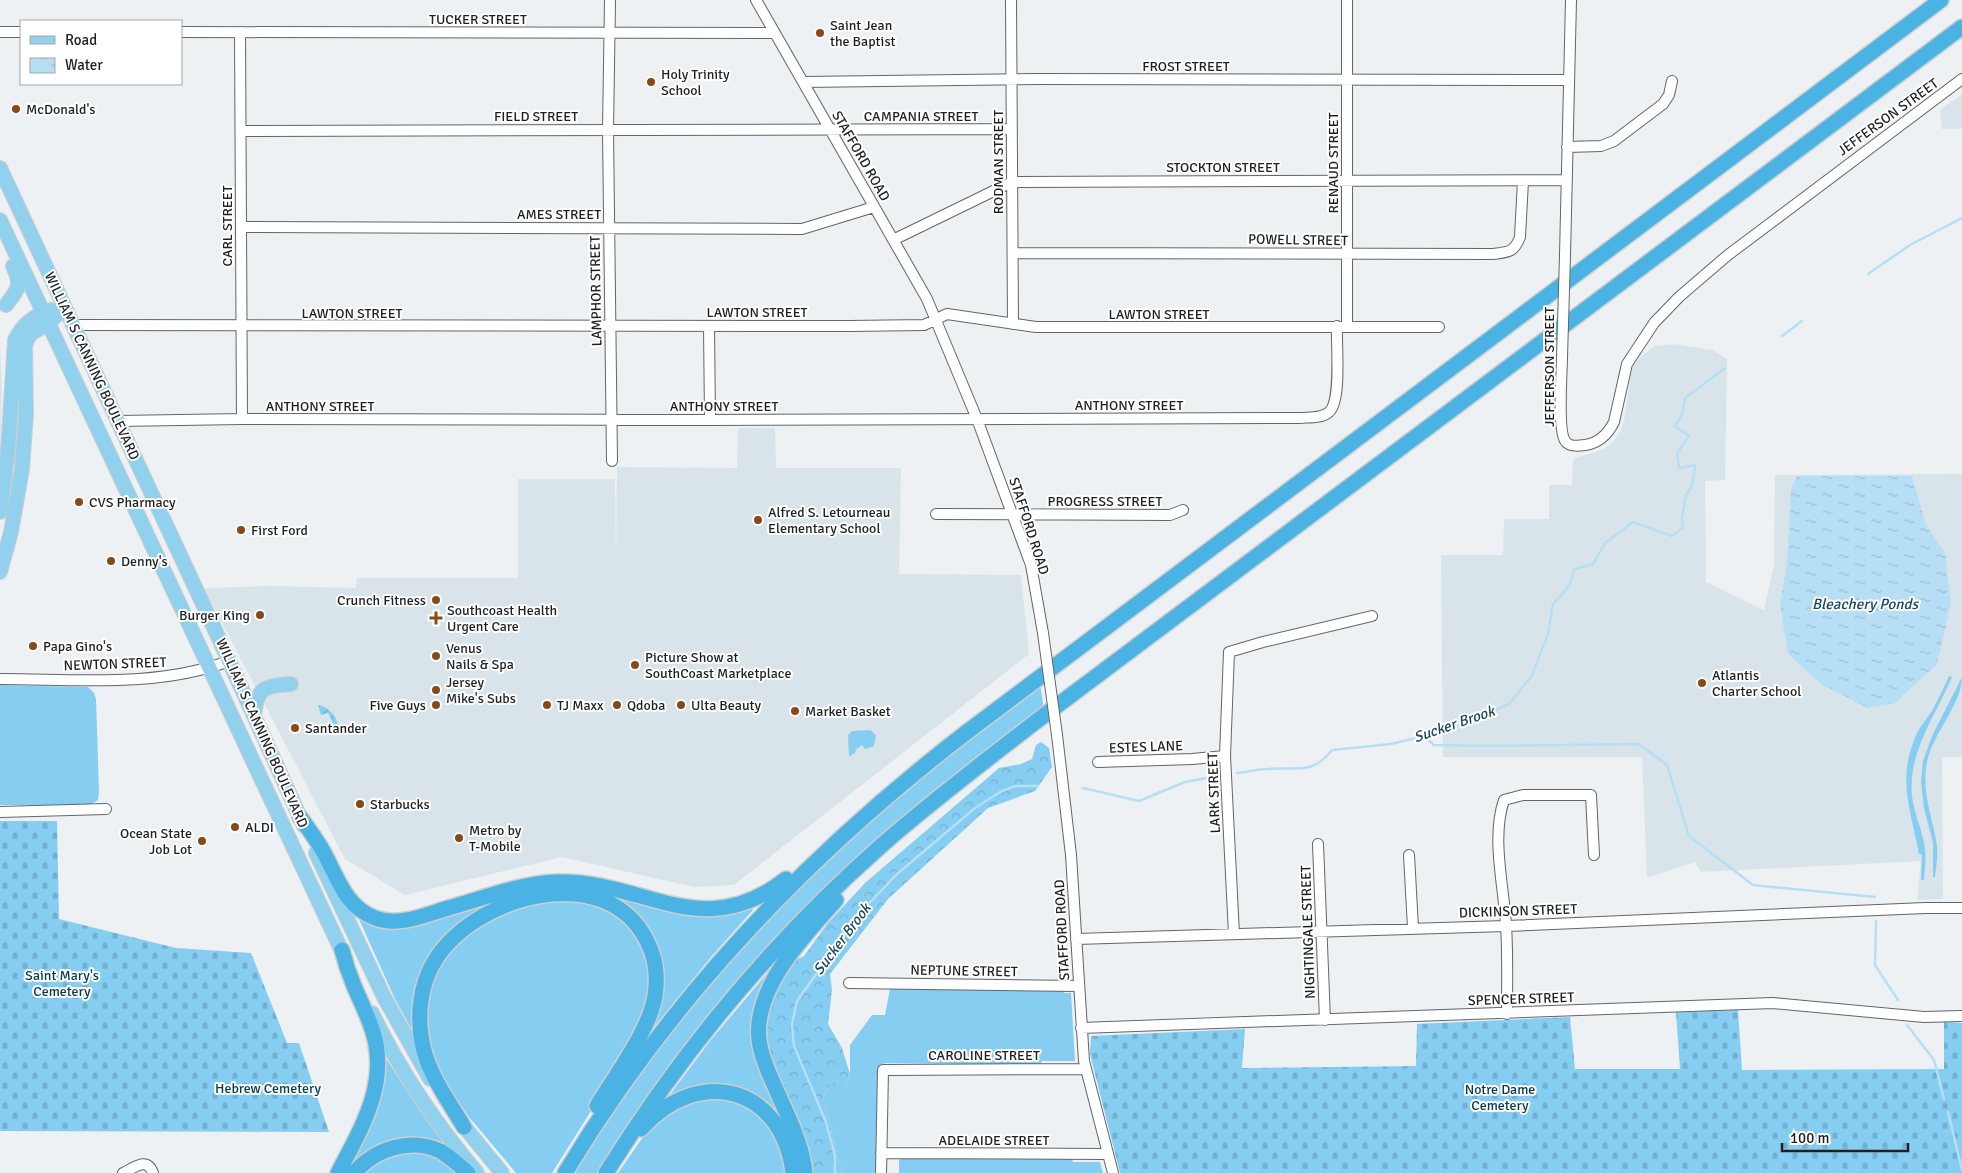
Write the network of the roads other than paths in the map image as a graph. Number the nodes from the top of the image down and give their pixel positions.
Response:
1 (610, 0) edge
2 (756, 0) edge
3 (1011, 0) edge
4 (1347, 0) edge
5 (1571, 0) edge
6 (1942, 0) edge
7 (1962, 27) edge
8 (0, 32) edge
9 (20, 32) edge
10 (182, 32) edge
11 (240, 32) junction
12 (610, 32) junction
13 (774, 33) junction
14 (1962, 79) edge
15 (1012, 80) junction
16 (1569, 80) junction
17 (1347, 81) junction
18 (1672, 81) dead end
19 (803, 82) junction
20 (1012, 129) junction
21 (241, 130) junction
22 (608, 130) junction
23 (830, 130) junction
24 (1567, 146) junction
25 (0, 168) edge
26 (1567, 180) junction
27 (1347, 181) junction
28 (1523, 181) junction
29 (1012, 182) junction
30 (874, 207) junction
31 (3, 226) edge
32 (241, 228) junction
33 (609, 228) junction
34 (893, 240) junction
35 (1012, 253) junction
36 (1347, 254) junction
37 (6, 304) dead end
38 (64, 307) junction
39 (46, 318) junction
40 (936, 319) junction
41 (1013, 324) junction
42 (73, 325) junction
43 (709, 326) junction
44 (1342, 326) junction
45 (242, 327) junction
46 (610, 327) junction
47 (1439, 327) dead end
48 (76, 384) junction
49 (11, 412) junction
50 (1330, 412) joint
51 (26, 414) junction
52 (242, 419) junction
53 (977, 419) junction
54 (611, 420) junction
55 (710, 420) junction
56 (118, 421) junction
57 (612, 461) dead end
58 (1183, 510) dead end
59 (0, 512) edge
60 (936, 514) dead end
61 (1012, 515) junction
62 (7, 520) edge
63 (0, 572) edge
64 (1372, 616) dead end
65 (229, 661) junction
66 (209, 668) junction
67 (0, 679) edge
68 (291, 684) dead end
69 (254, 716) junction
70 (1225, 756) junction
71 (1098, 762) dead end
72 (976, 767) junction
73 (106, 809) dead end
74 (0, 812) edge
75 (300, 817) junction
76 (849, 829) junction
77 (1318, 844) dead end
78 (1409, 855) dead end
79 (1594, 855) dead end
80 (1962, 908) edge
81 (1506, 926) junction
82 (1413, 928) junction
83 (1322, 931) junction
84 (1234, 934) junction
85 (1076, 939) junction
86 (342, 950) junction
87 (849, 983) dead end
88 (1078, 986) junction
89 (1507, 1014) junction
90 (1962, 1016) edge
91 (1325, 1020) junction
92 (1081, 1028) junction
93 (1085, 1069) junction
94 (464, 1127) junction
95 (880, 1153) junction
96 (1108, 1154) junction
97 (122, 1173) edge
98 (153, 1173) edge
99 (338, 1173) edge
100 (354, 1173) edge
101 (468, 1173) edge
102 (477, 1173) edge
103 (502, 1173) edge
104 (564, 1173) edge
105 (608, 1173) edge
106 (793, 1173) edge
107 (805, 1173) edge
108 (880, 1173) edge
109 (1112, 1173) edge

1 - 12 street, LAMPHOR STREET
2 - 13 street, STAFFORD ROAD
3 - 15 street, RODMAN STREET
4 - 17 street, RENAUD STREET
5 - 16 street, JEFFERSON STREET
6 - 76 highway
7 - 72 highway
8 - 9 street
10 - 11 street, TUCKER STREET
11 - 12 street, TUCKER STREET
11 - 21 street, CARL STREET
12 - 13 street, TUCKER STREET
12 - 22 street, LAMPHOR STREET
13 - 19 street, STAFFORD ROAD
14 - 26 street, JEFFERSON STREET, bridge
15 - 17 street, FROST STREET
15 - 19 street, FROST STREET
15 - 20 street, RODMAN STREET
16 - 17 street, FROST STREET
16 - 24 street, JEFFERSON STREET
17 - 27 street, RENAUD STREET
18 - 24 street
19 - 23 street, STAFFORD ROAD
20 - 23 street, CAMPANIA STREET
20 - 29 street, RODMAN STREET
21 - 22 street, FIELD STREET
21 - 32 street, CARL STREET
22 - 23 street, FIELD STREET
22 - 33 street, LAMPHOR STREET
23 - 30 street, STAFFORD ROAD
24 - 26 street, JEFFERSON STREET
25 - 38 main road, WILLIAM S CANNING BOULEVARD
26 - 28 street, STOCKTON STREET
27 - 28 street, STOCKTON STREET
27 - 29 street, STOCKTON STREET
27 - 36 street, RENAUD STREET
28 - 36 street, POWELL STREET
29 - 34 street, STOCKTON STREET
29 - 35 street, RODMAN STREET
30 - 33 street, AMES STREET
30 - 34 street, STAFFORD ROAD
31 - 37 main road
31 - 39 main road, WILLIAM S CANNING BOULEVARD
32 - 33 street, AMES STREET
32 - 45 street, CARL STREET
33 - 46 street, LAMPHOR STREET
34 - 40 street, STAFFORD ROAD
35 - 36 street, POWELL STREET
35 - 41 street, RODMAN STREET
36 - 44 street, RENAUD STREET
38 - 39 main road
38 - 42 main road, WILLIAM S CANNING BOULEVARD
39 - 48 main road, WILLIAM S CANNING BOULEVARD
39 - 49 main road
39 - 51 main road
40 - 41 street, LAWTON STREET
40 - 43 street, LAWTON STREET
40 - 53 street, STAFFORD ROAD
41 - 44 street, LAWTON STREET
42 - 45 street, LAWTON STREET
42 - 56 main road, WILLIAM S CANNING BOULEVARD
43 - 46 street, LAWTON STREET
43 - 55 street
44 - 47 street, LAWTON STREET
44 - 50 street, RENAUD STREET
45 - 46 street, LAWTON STREET
45 - 52 street, CARL STREET
46 - 54 street, LAMPHOR STREET
48 - 56 main road
48 - 66 main road, WILLIAM S CANNING BOULEVARD
49 - 51 main road
49 - 59 main road
50 - 53 street, ANTHONY STREET
51 - 62 main road
52 - 54 street, ANTHONY STREET
52 - 56 street, ANTHONY STREET
53 - 55 street, ANTHONY STREET
53 - 61 street, STAFFORD ROAD
54 - 55 street, ANTHONY STREET
54 - 57 street, LAMPHOR STREET
56 - 65 main road, WILLIAM S CANNING BOULEVARD
58 - 61 street, PROGRESS STREET
60 - 61 street, PROGRESS STREET
61 - 85 street, STAFFORD ROAD, bridge
62 - 63 main road
64 - 70 street, LARK STREET
65 - 66 street, NEWTON STREET
65 - 69 main road, WILLIAM S CANNING BOULEVARD
66 - 67 street, NEWTON STREET
66 - 86 main road, WILLIAM S CANNING BOULEVARD
68 - 69 main road
69 - 75 main road, WILLIAM S CANNING BOULEVARD
70 - 71 street, ESTES LANE
70 - 84 street, LARK STREET
72 - 105 highway
72 - 107 highway
73 - 74 street
75 - 76 highway
75 - 94 main road, WILLIAM S CANNING BOULEVARD
76 - 104 highway
77 - 83 street, NIGHTINGALE STREET
78 - 82 street
79 - 81 street
80 - 81 street, DICKINSON STREET
81 - 82 street, DICKINSON STREET
81 - 89 street
82 - 83 street, DICKINSON STREET
83 - 84 street, DICKINSON STREET
83 - 91 street, NIGHTINGALE STREET
84 - 85 street, DICKINSON STREET
85 - 88 street, STAFFORD ROAD
86 - 99 highway
86 - 102 main road, WILLIAM S CANNING BOULEVARD
87 - 88 street, NEPTUNE STREET
88 - 92 street, STAFFORD ROAD
89 - 90 street, SPENCER STREET
89 - 91 street, SPENCER STREET
91 - 92 street, SPENCER STREET
92 - 93 street, STAFFORD ROAD
93 - 95 street, CAROLINE STREET
93 - 96 street, STAFFORD ROAD
94 - 103 main road, WILLIAM S CANNING BOULEVARD
94 - 104 highway
95 - 96 street, ADELAIDE STREET
95 - 108 street
96 - 109 street, STAFFORD ROAD
97 - 98 street
100 - 101 highway
105 - 106 highway

